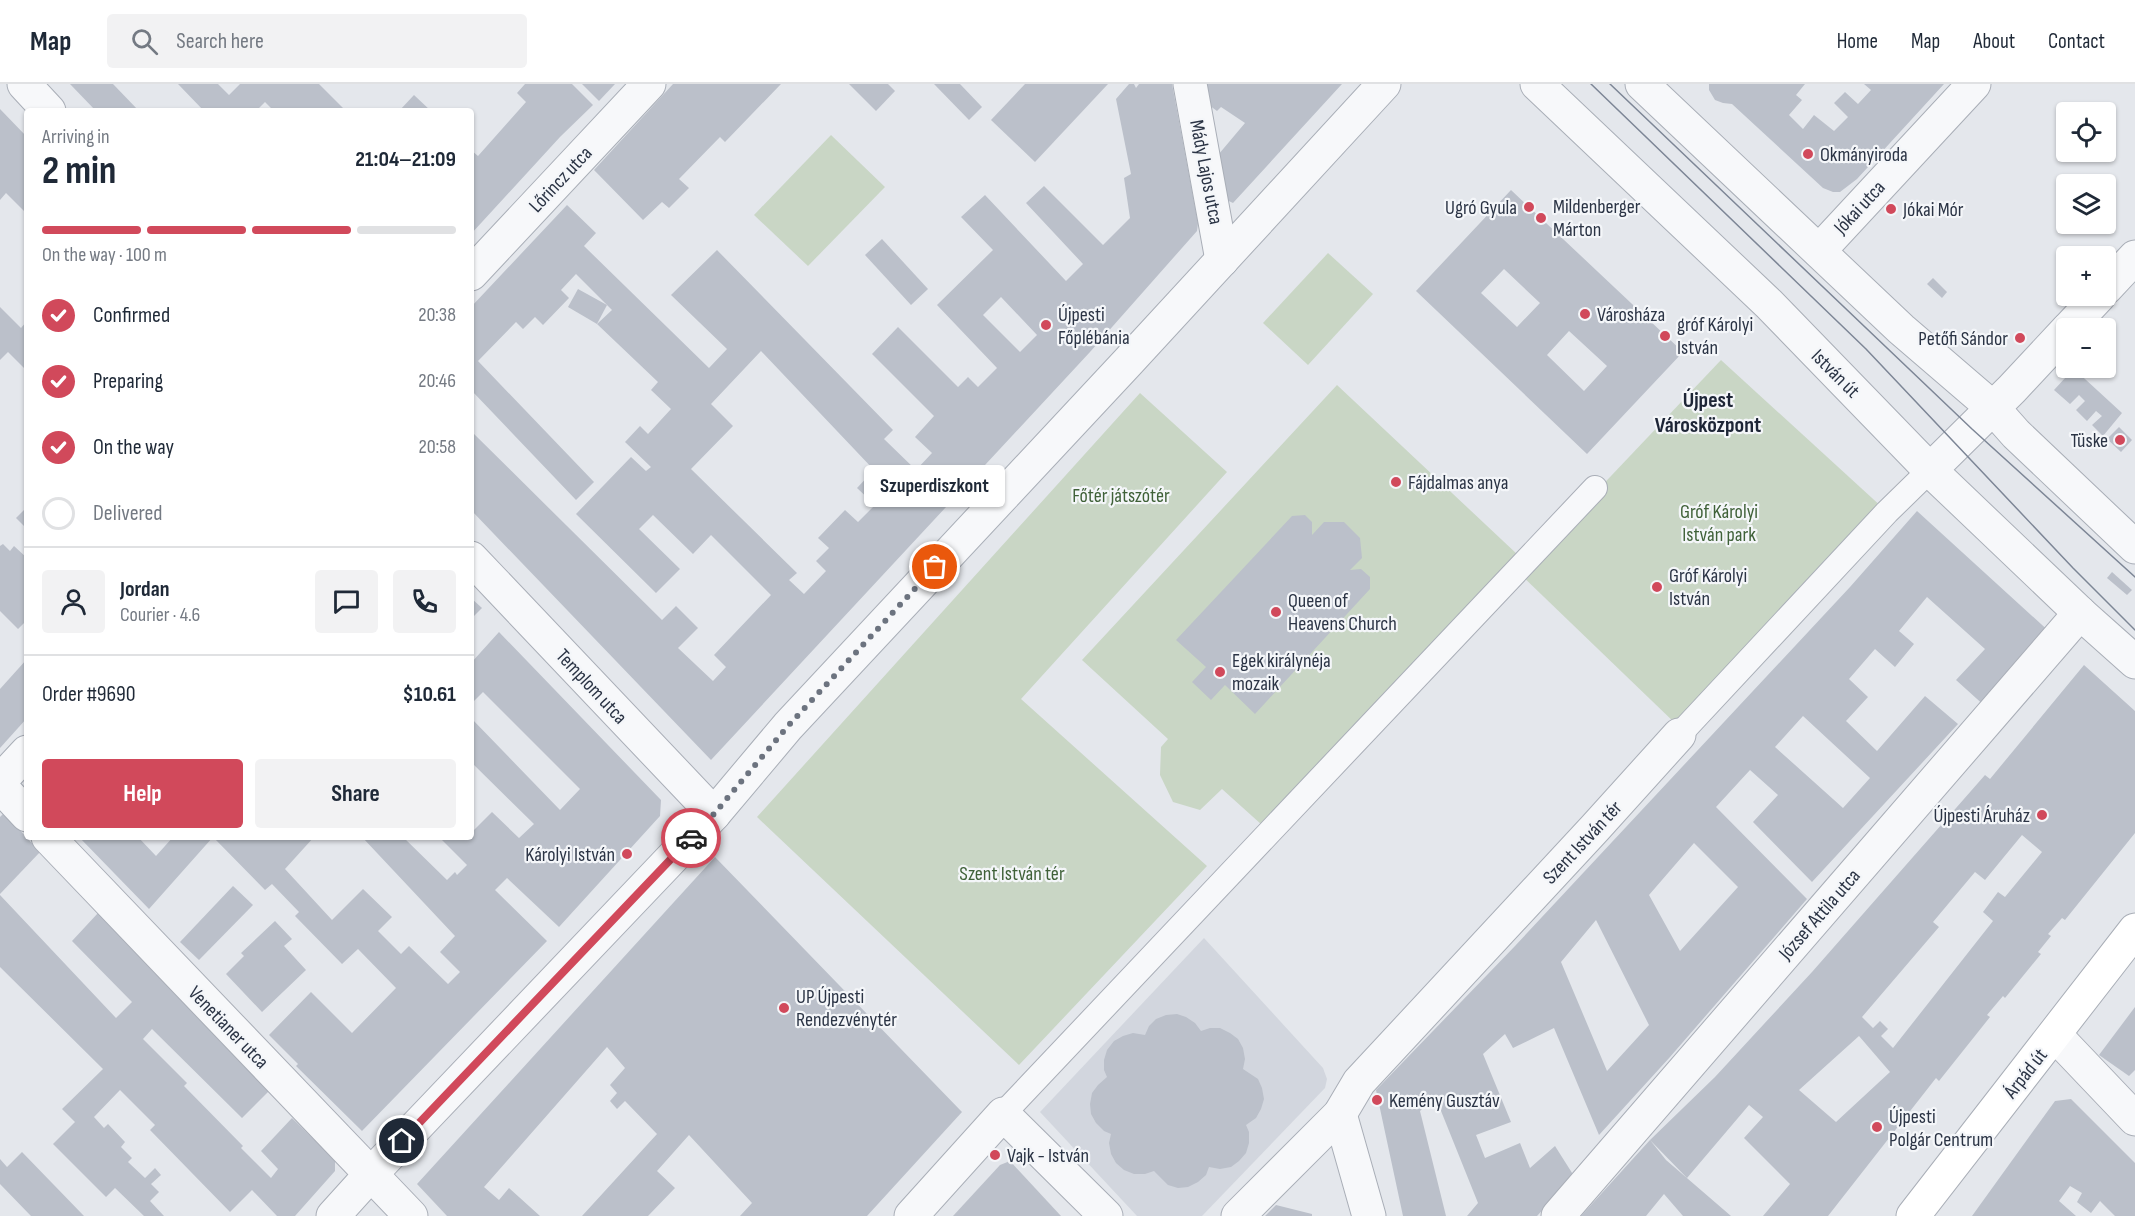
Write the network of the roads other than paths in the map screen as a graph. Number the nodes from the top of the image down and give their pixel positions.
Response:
1 (24, 84) edge
2 (649, 84) edge
3 (1190, 84) edge
4 (1384, 84) edge
5 (1537, 84) edge
6 (1642, 84) edge
7 (1974, 84) edge
8 (46, 108) edge
9 (1819, 251) junction
10 (2135, 257) edge
11 (1222, 260) junction
12 (474, 271) edge
13 (2116, 277) edge
14 (2090, 306) edge
15 (2078, 318) edge
16 (2056, 342) edge
17 (1993, 408) junction
18 (1930, 470) junction
19 (1595, 488) dead end
20 (2135, 547) edge
21 (474, 561) edge
22 (2080, 613) junction
23 (2135, 662) edge
24 (1679, 735) joint
25 (24, 755) edge
26 (0, 781) edge
27 (0, 786) edge
28 (24, 812) edge
29 (714, 814) junction
30 (51, 840) edge
31 (2135, 930) edge
32 (2055, 1035) junction
33 (1003, 1114) junction
34 (1340, 1114) junction
35 (2135, 1119) edge
36 (370, 1174) junction
37 (333, 1216) edge
38 (411, 1216) edge
39 (911, 1216) edge
40 (1106, 1216) edge
41 (1238, 1216) edge
42 (1369, 1216) edge
43 (1558, 1216) edge
44 (1913, 1216) edge

1 - 8 street
2 - 12 street, Lőrincz utca
3 - 11 street, Mády Lajos utca
4 - 11 street
5 - 18 street, István út
6 - 9 street
7 - 9 street, Jókai utca
9 - 17 street
10 - 13 street
11 - 29 street
14 - 15 street
16 - 17 street
17 - 18 street
17 - 20 street
18 - 22 street, István út
18 - 24 street, Szent István tér
19 - 33 street
21 - 29 street, Templom utca
22 - 23 street, István út
22 - 43 street, József Attila utca
24 - 34 street, Szent István tér
25 - 26 street
27 - 28 street
29 - 36 street
30 - 36 street, Venetianer utca
31 - 32 main road, Árpád út
32 - 35 street
32 - 44 main road, Árpád út
33 - 39 street
33 - 40 street
34 - 41 street, Szent István tér
34 - 42 street
36 - 37 street
36 - 38 street, Venetianer utca

